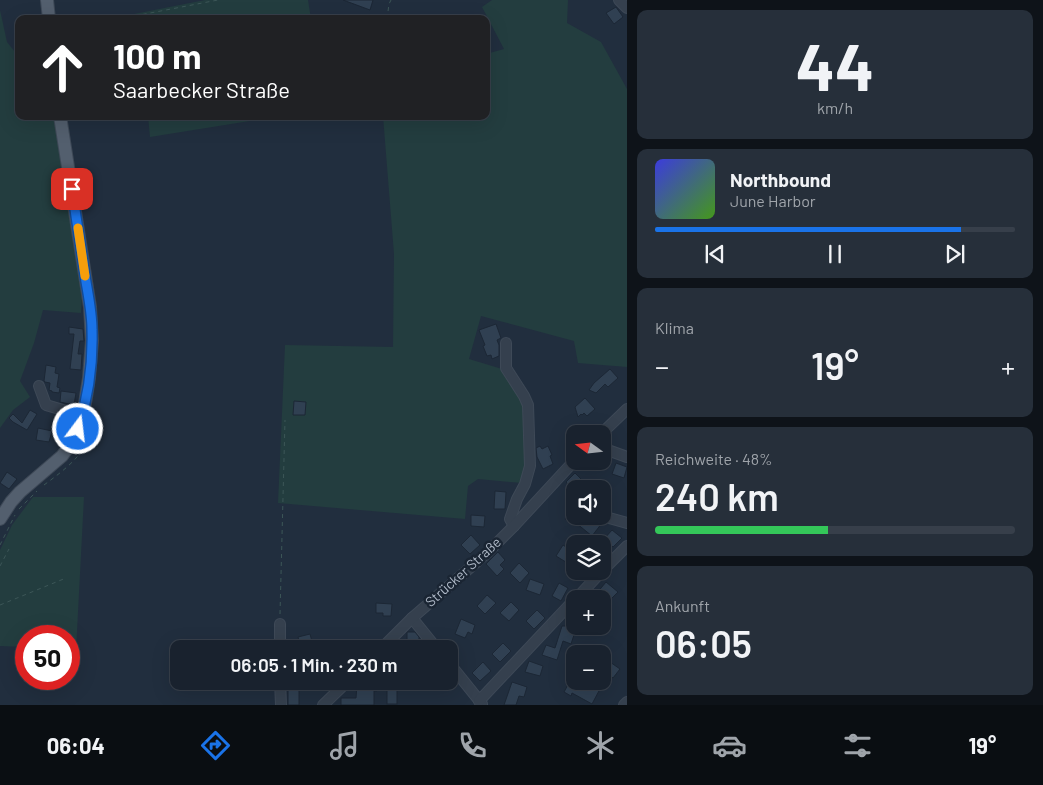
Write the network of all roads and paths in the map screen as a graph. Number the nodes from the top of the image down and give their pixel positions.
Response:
1 (47, 0) edge
2 (218, 0) edge
3 (391, 0) edge
4 (619, 0) edge
5 (627, 8) edge
6 (49, 15) edge
7 (140, 15) edge
8 (388, 15) edge
9 (61, 120) edge
10 (506, 344) dead end
11 (40, 386) dead end
12 (627, 410) edge
13 (88, 417) junction
14 (285, 420) dead end
15 (611, 425) edge
16 (611, 451) edge
17 (627, 456) edge
18 (566, 470) edge
19 (0, 519) edge
20 (611, 519) edge
21 (627, 523) edge
22 (514, 526) junction
23 (0, 546) edge
24 (627, 546) edge
25 (9, 549) dead end
26 (611, 562) edge
27 (0, 566) edge
28 (66, 578) dead end
29 (593, 580) edge
30 (584, 590) edge
31 (0, 605) edge
32 (566, 609) edge
33 (412, 618) junction
34 (280, 624) joint
35 (280, 640) edge
36 (390, 640) edge
37 (430, 640) edge
38 (458, 675) edge
39 (280, 690) edge
40 (339, 690) edge
41 (480, 703) edge
42 (280, 705) edge
43 (323, 705) edge

1 - 6 main road
2 - 7 path
3 - 8 path
4 - 5 street
9 - 13 main road
10 - 22 street, Strücker Straße
11 - 13 street
12 - 15 street
13 - 19 main road
13 - 23 path
14 - 34 path
16 - 17 street
18 - 22 street, Strücker Straße
20 - 21 street
22 - 33 street, Strücker Straße
24 - 26 street
25 - 27 path
28 - 31 path
29 - 30 street
32 - 41 street
33 - 36 street, Strücker Straße
33 - 37 street
34 - 35 street
38 - 41 street
39 - 42 street
40 - 43 street

